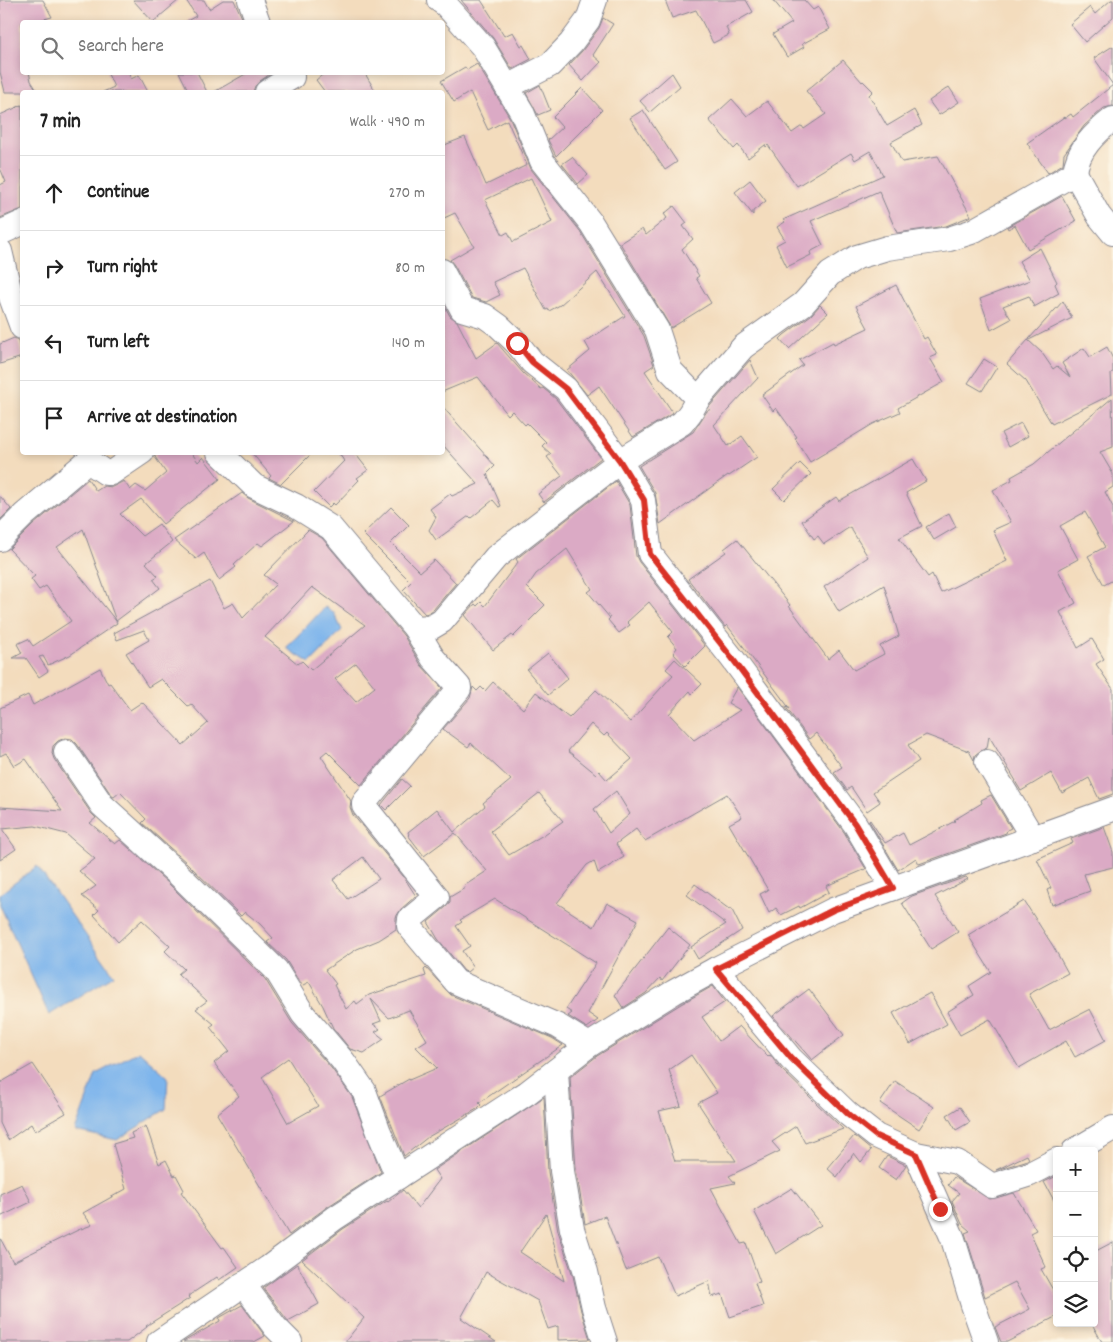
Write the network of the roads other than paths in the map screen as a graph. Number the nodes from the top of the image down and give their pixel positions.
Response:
1 (250, 0) edge
2 (439, 0) edge
3 (595, 0) edge
4 (257, 20) edge
5 (295, 81) edge
6 (508, 86) junction
7 (272, 90) edge
8 (1113, 119) edge
9 (1074, 173) junction
10 (20, 224) edge
11 (1113, 233) edge
12 (0, 234) edge
13 (0, 251) edge
14 (445, 277) edge
15 (20, 322) edge
16 (698, 398) junction
17 (138, 455) edge
18 (222, 455) edge
19 (85, 457) edge
20 (620, 461) junction
21 (0, 539) edge
22 (415, 628) junction
23 (66, 752) dead end
24 (987, 762) dead end
25 (1113, 809) edge
26 (1033, 838) junction
27 (893, 888) junction
28 (716, 969) junction
29 (589, 1045) junction
30 (556, 1071) junction
31 (1113, 1128) edge
32 (1081, 1147) edge
33 (916, 1154) junction
34 (1053, 1162) edge
35 (398, 1177) junction
36 (243, 1284) junction
37 (159, 1342) edge
38 (290, 1342) edge
39 (606, 1342) edge
40 (983, 1342) edge

1 - 4 street
2 - 6 street
3 - 6 street
5 - 7 street
6 - 16 street
8 - 9 street
9 - 11 street
9 - 16 street
10 - 12 street
13 - 15 street
14 - 20 street
16 - 20 street
17 - 19 street
18 - 22 street
19 - 21 street
20 - 22 street
20 - 27 street
22 - 29 street
23 - 35 street
24 - 26 street
25 - 26 street
26 - 27 street
27 - 28 street
28 - 29 street
28 - 33 street
29 - 30 street
30 - 35 street
30 - 39 street
31 - 32 street
33 - 34 street
33 - 40 street
35 - 36 street
36 - 37 street
36 - 38 street

